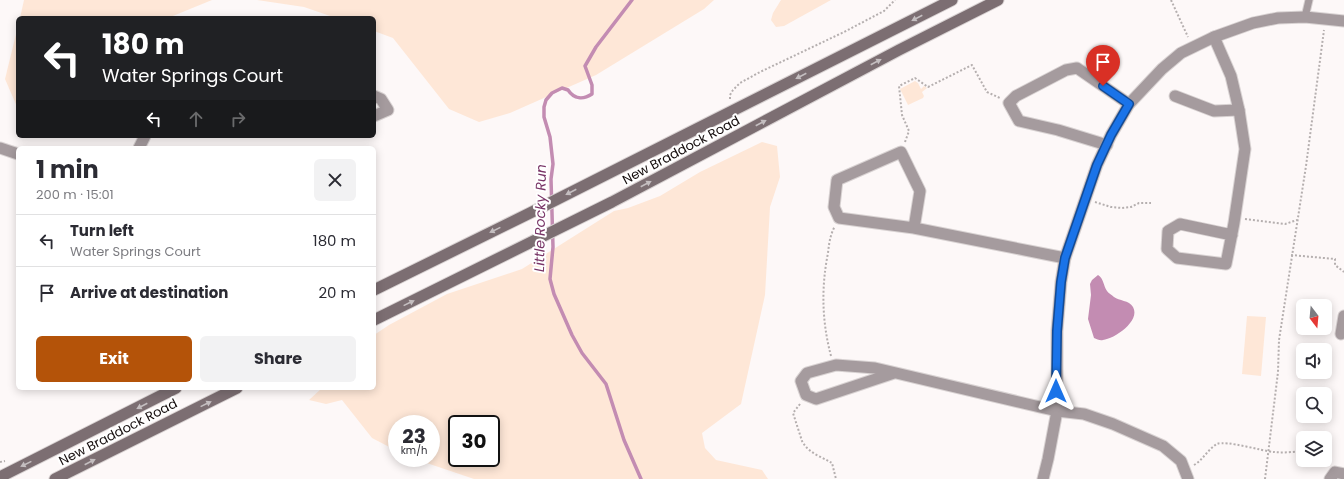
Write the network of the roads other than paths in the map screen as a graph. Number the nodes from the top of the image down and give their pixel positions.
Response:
1 (952, 0) edge
2 (998, 0) edge
3 (1309, 0) edge
4 (1305, 17) junction
5 (1344, 21) edge
6 (1214, 37) junction
7 (1175, 96) dead end
8 (376, 97) edge
9 (1129, 104) junction
10 (1239, 110) junction
11 (376, 115) edge
12 (1107, 145) junction
13 (0, 148) edge
14 (16, 153) edge
15 (914, 228) junction
16 (1232, 235) junction
17 (1065, 258) junction
18 (376, 289) edge
19 (1344, 316) edge
20 (376, 319) edge
21 (1343, 335) edge
22 (894, 373) junction
23 (172, 390) edge
24 (233, 390) edge
25 (1057, 411) junction
26 (1344, 474) edge
27 (1186, 475) edge
28 (0, 477) edge
29 (55, 479) edge
30 (1043, 479) edge
31 (1330, 479) edge

1 -> 18 main road, New Braddock Road
20 -> 2 main road, New Braddock Road
3 - 4 lane
4 - 5 street
4 - 6 street
6 - 9 street
6 - 10 street
7 - 10 street
8 - 11 street
9 - 12 street
9 - 12 street
10 - 16 street
12 - 17 street
13 - 14 street
15 - 15 street
15 - 17 street
16 - 16 street
17 - 25 street
19 - 21 street
22 - 22 street
22 - 25 street
23 -> 28 main road, New Braddock Road
29 -> 24 main road, New Braddock Road
25 - 27 street
25 - 30 street
26 - 31 street

